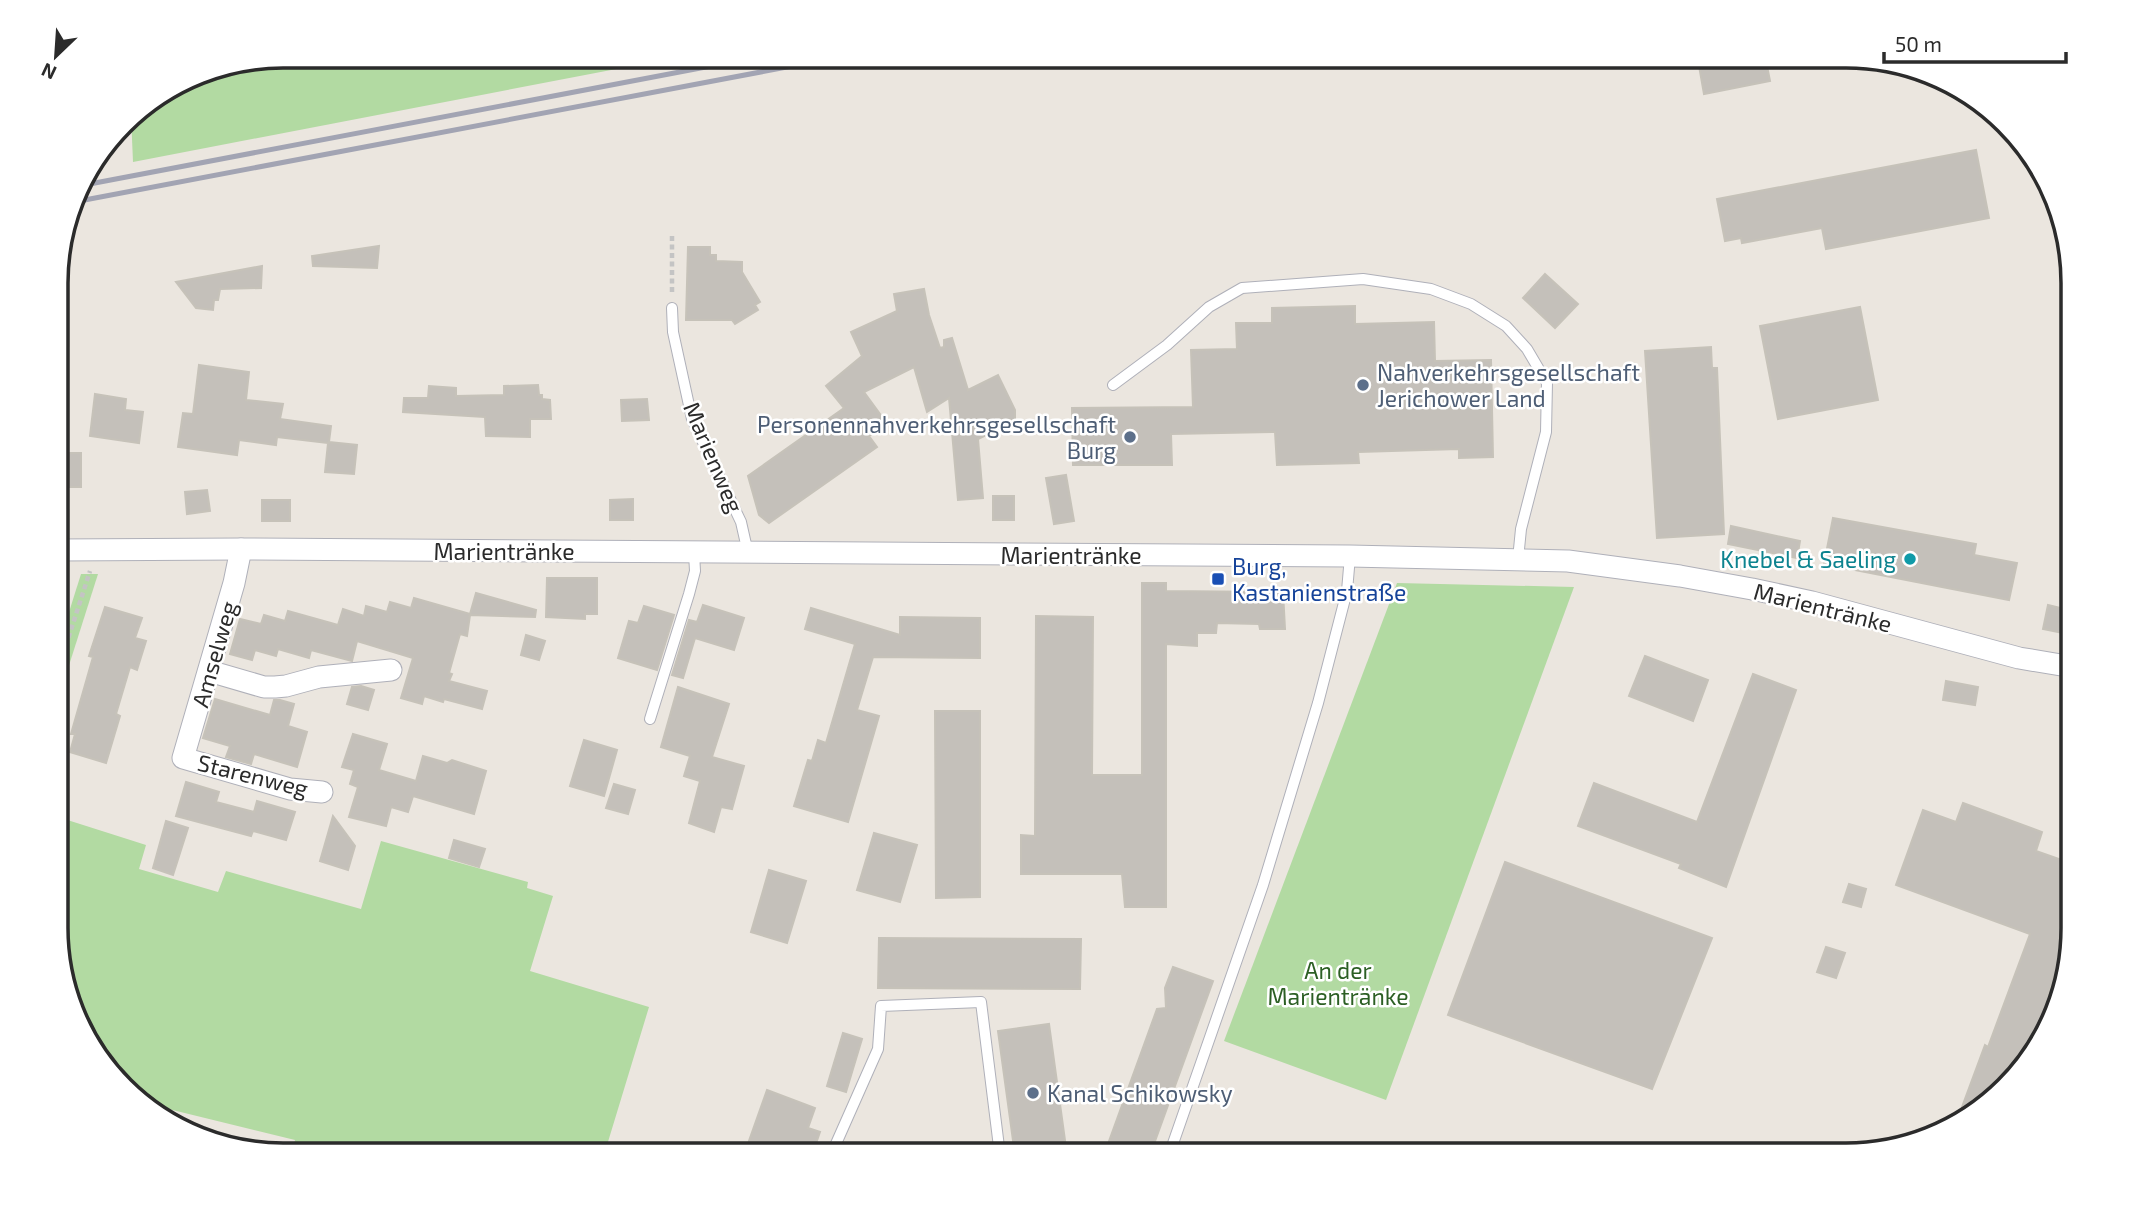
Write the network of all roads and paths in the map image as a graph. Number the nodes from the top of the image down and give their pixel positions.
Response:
1 (672, 236) dead end
2 (673, 308) joint
3 (1113, 385) dead end
4 (241, 549) junction
5 (68, 550) edge
6 (96, 550) junction
7 (694, 553) junction
8 (748, 553) junction
9 (1350, 556) junction
10 (1518, 559) junction
11 (68, 638) edge
12 (2060, 665) edge
13 (391, 670) dead end
14 (209, 671) junction
15 (650, 719) dead end
16 (183, 758) joint
17 (322, 792) dead end
18 (1173, 1142) edge
19 (836, 1143) edge
20 (998, 1143) edge

1 - 2 path
2 - 8 lane, Marienweg
3 - 10 lane
4 - 6 street, Marientränke
4 - 7 street, Marientränke
4 - 14 street, Amselweg
5 - 6 street, Marientränke
6 - 11 path
7 - 8 street, Marientränke
7 - 15 lane
8 - 9 street, Marientränke
9 - 10 street, Marientränke
9 - 18 lane
10 - 12 street, Marientränke
13 - 14 street
14 - 16 street, Amselweg
16 - 17 street, Starenweg
19 - 20 lane

